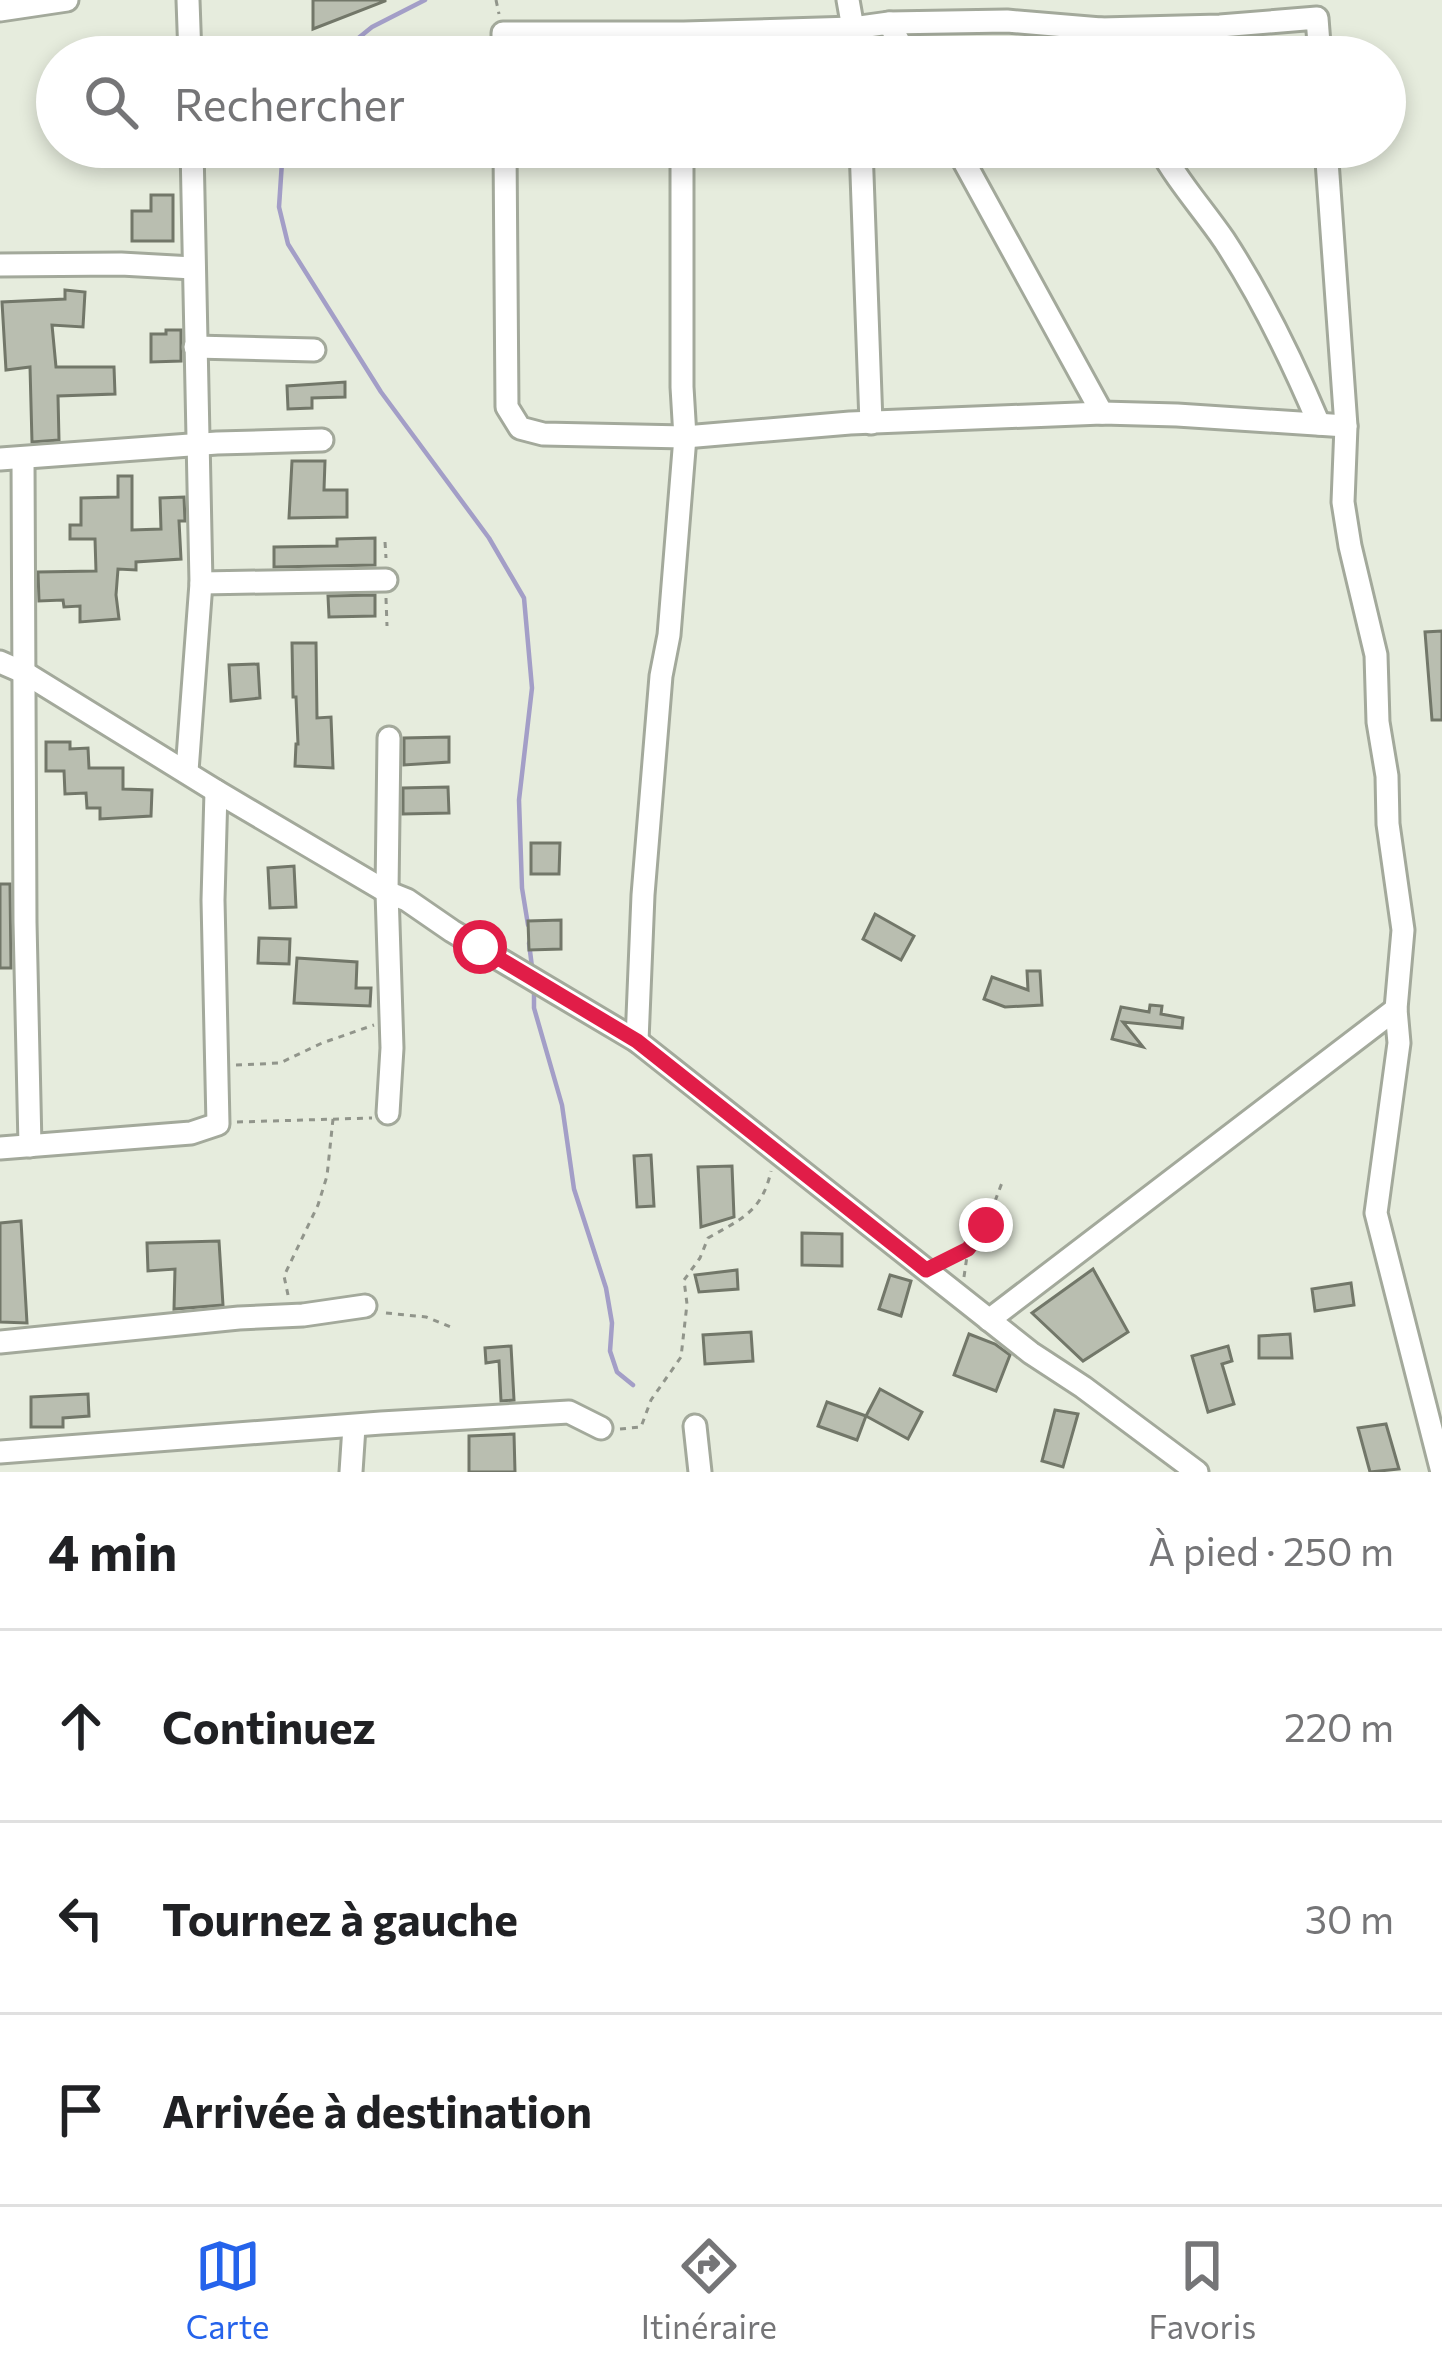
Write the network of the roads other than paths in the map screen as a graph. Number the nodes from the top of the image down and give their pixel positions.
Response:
1 (67, 0) edge
2 (188, 0) edge
3 (848, 0) edge
4 (1316, 9) edge
5 (0, 10) edge
6 (889, 23) junction
7 (853, 28) junction
8 (1100, 29) junction
9 (684, 33) junction
10 (189, 36) edge
11 (503, 36) edge
12 (684, 36) edge
13 (854, 36) edge
14 (896, 36) edge
15 (1104, 36) edge
16 (192, 168) edge
17 (505, 168) edge
18 (682, 168) edge
19 (862, 168) edge
20 (968, 168) edge
21 (1170, 168) edge
22 (1328, 168) edge
23 (0, 266) edge
24 (193, 268) junction
25 (195, 346) junction
26 (314, 350) dead end
27 (1102, 413) junction
28 (871, 423) junction
29 (1319, 424) junction
30 (1346, 426) junction
31 (685, 436) junction
32 (322, 440) dead end
33 (200, 445) junction
34 (12, 459) edge
35 (386, 580) dead end
36 (201, 584) junction
37 (0, 662) edge
38 (25, 673) junction
39 (388, 738) dead end
40 (188, 771) junction
41 (216, 791) junction
42 (387, 892) junction
43 (1396, 1009) junction
44 (637, 1041) junction
45 (388, 1113) road end
46 (30, 1146) junction
47 (0, 1148) edge
48 (364, 1306) dead end
49 (989, 1320) junction
50 (0, 1342) edge
51 (694, 1426) dead end
52 (354, 1427) junction
53 (601, 1428) road end
54 (0, 1452) edge
55 (352, 1472) edge
56 (700, 1472) edge
57 (1197, 1472) edge
58 (1442, 1472) edge

1 - 5 street
2 - 10 street
3 - 7 street
4 - 8 street
6 - 7 street
6 - 8 street
6 - 14 street
7 - 9 street
7 - 13 street
8 - 15 street
9 - 11 street
9 - 12 street
16 - 24 street
17 - 31 street
18 - 31 street
19 - 28 street
20 - 27 street
21 - 29 street
22 - 30 street
23 - 24 street
24 - 25 street
25 - 26 street
25 - 33 street
27 - 28 street
27 - 29 street
28 - 31 street
29 - 30 street
30 - 43 street
31 - 44 street
32 - 33 street
33 - 34 street
33 - 36 street
34 - 38 street
35 - 36 street
36 - 40 street
37 - 38 street
38 - 40 street
38 - 46 street
39 - 42 street
40 - 41 street
41 - 42 street
41 - 46 street
42 - 44 street
42 - 45 street
43 - 49 street
43 - 58 street
44 - 49 street
46 - 47 street
48 - 50 street
49 - 57 street
51 - 56 street
52 - 53 street
52 - 54 street
52 - 55 street

